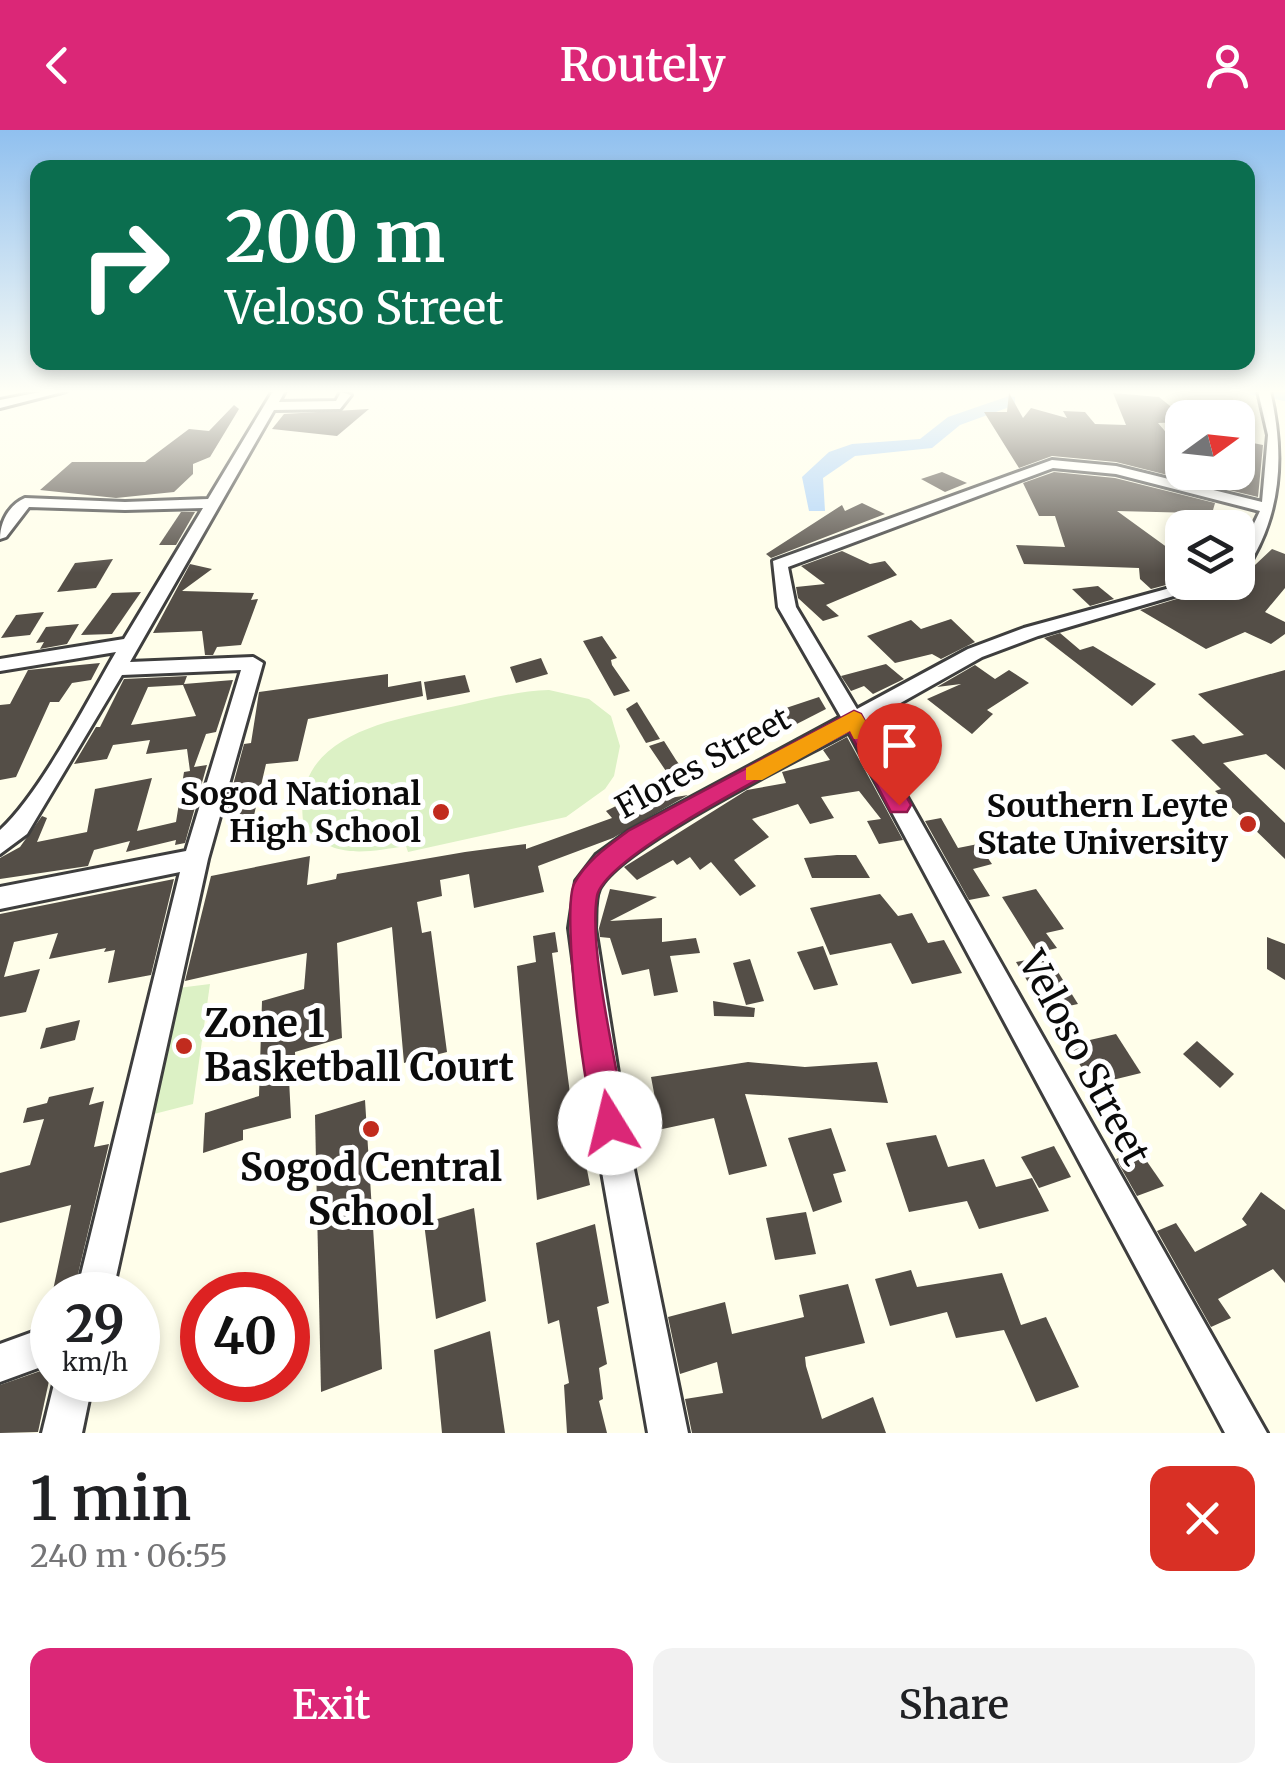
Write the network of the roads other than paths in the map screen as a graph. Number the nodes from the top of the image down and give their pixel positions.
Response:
1 (245, 452) edge
2 (1275, 452) edge
3 (216, 503) junction
4 (1267, 508) junction
5 (0, 534) edge
6 (1255, 543) edge
7 (1165, 595) edge
8 (130, 644) junction
9 (0, 664) edge
10 (115, 669) junction
11 (854, 719) junction
12 (0, 844) edge
13 (196, 860) junction
14 (0, 898) edge
15 (99, 1272) edge
16 (30, 1352) edge
17 (0, 1363) edge
18 (69, 1402) edge
19 (62, 1433) edge
20 (668, 1433) edge
21 (1246, 1433) edge

1 - 3 street
2 - 4 street
3 - 5 street
3 - 8 street
4 - 6 street
4 - 11 street, Veloso Street
7 - 11 street, Flores Street
8 - 9 street
8 - 10 street
10 - 12 street
10 - 13 street
11 - 20 street, Flores Street
11 - 21 street, Veloso Street
13 - 14 street
13 - 15 street
16 - 17 street
18 - 19 street

